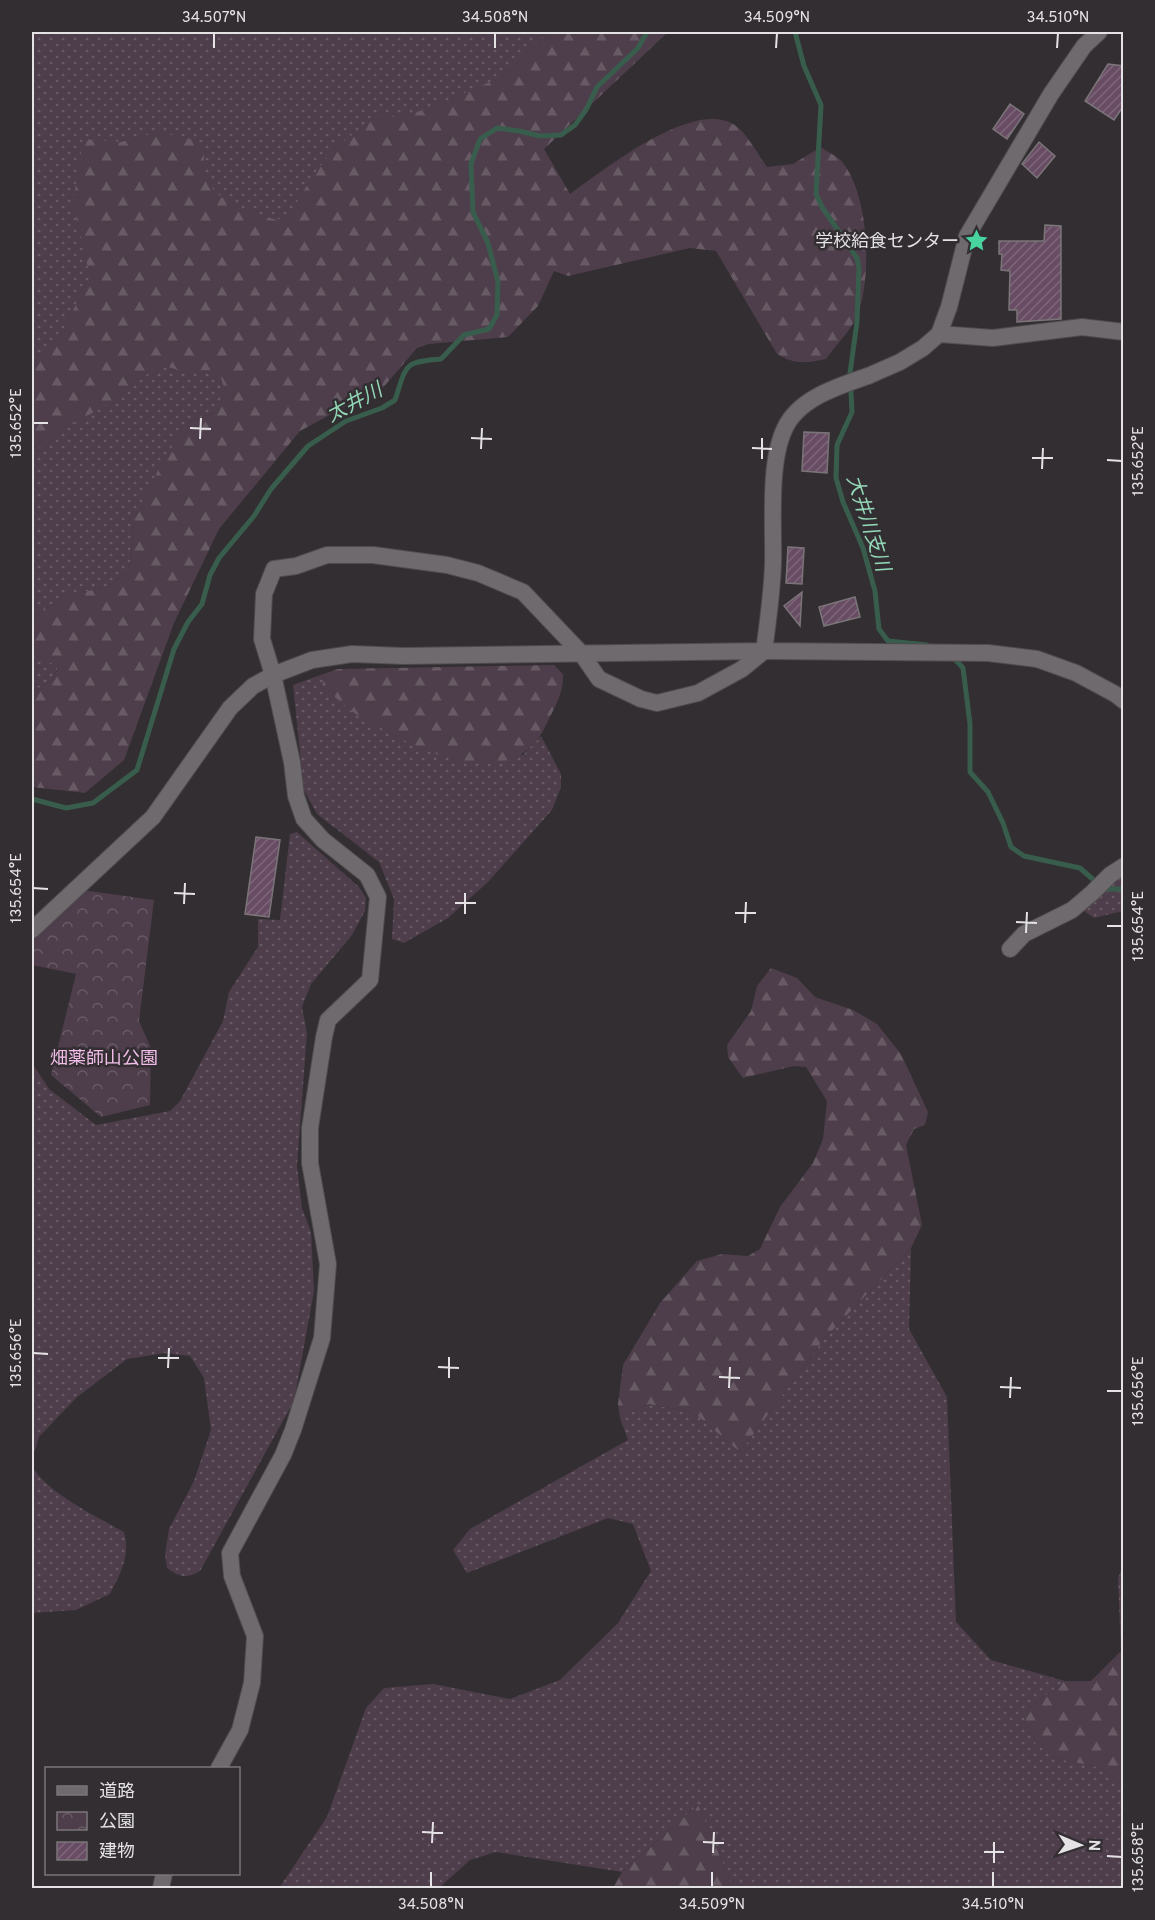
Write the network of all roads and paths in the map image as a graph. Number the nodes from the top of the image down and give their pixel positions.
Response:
1 (1099, 32) edge
2 (1124, 332) edge
3 (939, 334) junction
4 (765, 651) junction
5 (581, 653) junction
6 (273, 675) junction
7 (1124, 701) edge
8 (1117, 870) edge
9 (32, 930) edge
10 (1010, 949) dead end
11 (220, 1767) edge

1 - 3 street
2 - 3 street
3 - 4 street
4 - 5 street
4 - 5 street
4 - 7 street
5 - 6 street
5 - 6 street
6 - 9 street
6 - 11 street
8 - 10 street

